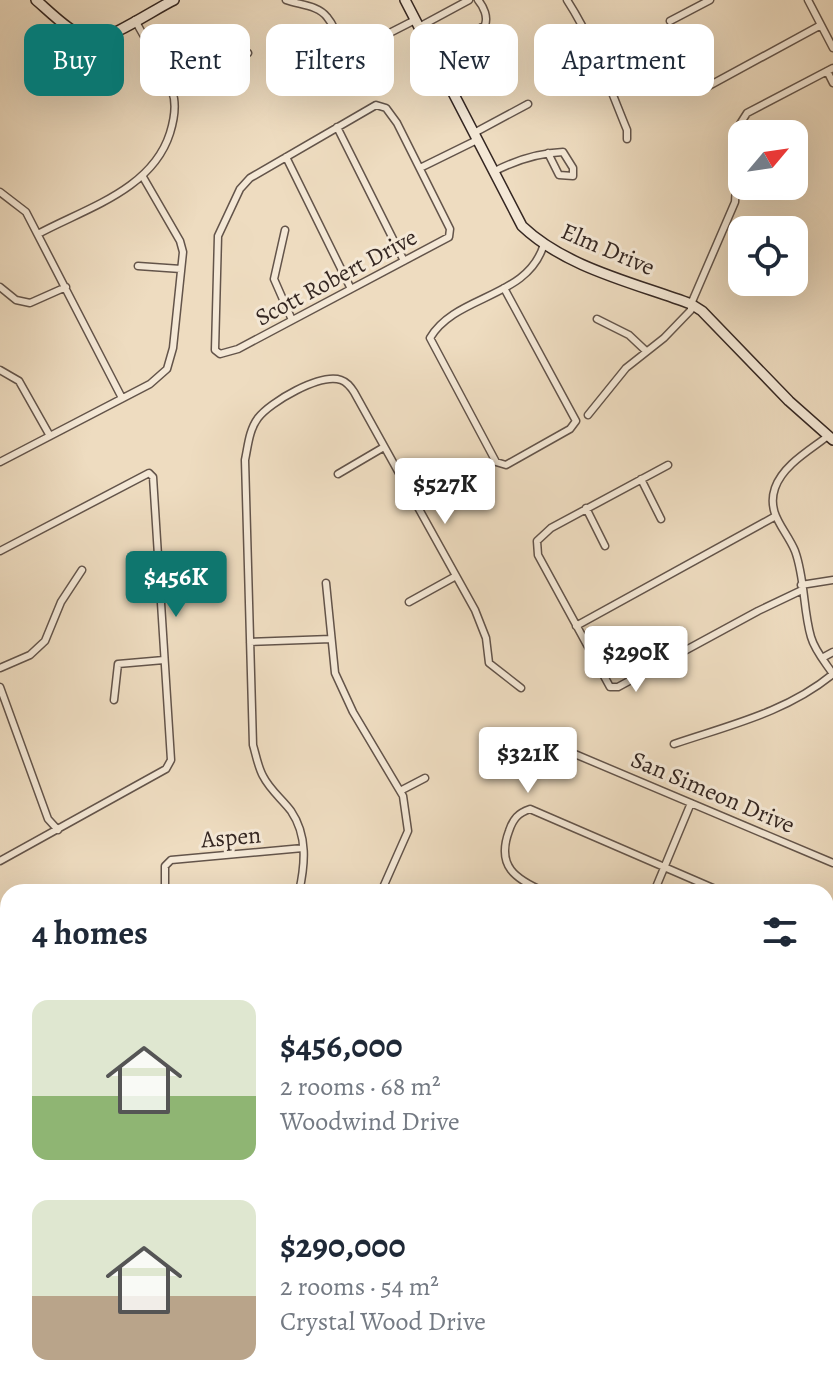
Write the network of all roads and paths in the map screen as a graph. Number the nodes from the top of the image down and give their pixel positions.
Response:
1 (36, 0) edge
2 (174, 0) edge
3 (286, 0) edge
4 (405, 0) edge
5 (469, 0) edge
6 (478, 0) edge
7 (567, 0) edge
8 (710, 0) edge
9 (808, 0) edge
10 (135, 20) junction
11 (670, 21) dead end
12 (417, 23) junction
13 (330, 24) edge
14 (486, 24) edge
15 (821, 25) junction
16 (140, 30) edge
17 (394, 32) edge
18 (833, 48) edge
19 (830, 69) edge
20 (714, 83) edge
21 (833, 83) edge
22 (173, 96) edge
23 (454, 96) edge
24 (528, 104) dead end
25 (337, 127) junction
26 (475, 136) junction
27 (627, 139) dead end
28 (548, 153) junction
29 (286, 157) junction
30 (420, 168) junction
31 (493, 172) junction
32 (143, 177) junction
33 (0, 192) edge
34 (285, 230) dead end
35 (38, 234) junction
36 (544, 244) junction
37 (404, 261) junction
38 (138, 266) dead end
39 (181, 269) junction
40 (0, 287) edge
41 (66, 287) junction
42 (504, 288) junction
43 (351, 289) junction
44 (691, 304) junction
45 (597, 319) dead end
46 (292, 320) junction
47 (646, 351) junction
48 (0, 370) edge
49 (122, 398) junction
50 (588, 415) dead end
51 (50, 436) junction
52 (830, 438) edge
53 (384, 447) junction
54 (0, 462) edge
55 (668, 465) dead end
56 (338, 474) dead end
57 (641, 479) junction
58 (586, 508) junction
59 (774, 517) junction
60 (661, 519) dead end
61 (605, 546) dead end
62 (0, 551) edge
63 (82, 570) dead end
64 (456, 576) junction
65 (833, 580) edge
66 (326, 583) dead end
67 (802, 588) junction
68 (409, 602) dead end
69 (576, 626) junction
70 (331, 639) junction
71 (250, 642) junction
72 (833, 652) edge
73 (822, 658) junction
74 (164, 660) junction
75 (0, 668) edge
76 (833, 674) edge
77 (0, 687) edge
78 (521, 688) dead end
79 (114, 700) dead end
80 (674, 744) dead end
81 (534, 748) dead end
82 (425, 778) dead end
83 (400, 791) junction
84 (691, 803) junction
85 (58, 830) junction
86 (303, 848) junction
87 (0, 861) edge
88 (833, 863) edge
89 (664, 866) junction
90 (165, 884) edge
91 (301, 884) edge
92 (385, 884) edge
93 (527, 884) edge
94 (657, 884) edge
95 (704, 884) edge

1 - 10 street
2 - 10 street
3 - 13 street
4 - 12 street, Elm Drive
5 - 12 street
6 - 14 street
7 - 27 street
8 - 11 street
9 - 15 street
10 - 16 street
12 - 17 street
15 - 18 street
15 - 20 street
19 - 21 street
19 - 44 street
22 - 32 street
23 - 26 street, Elm Drive
24 - 26 street
25 - 29 street
25 - 30 street
25 - 37 street
26 - 30 street
26 - 31 street, Elm Drive
28 - 28 street
28 - 31 street
29 - 43 street
29 - 46 street, Scott Robert Drive
30 - 37 street, Scott Robert Drive
31 - 36 street, Elm Drive
32 - 35 street
32 - 39 street
33 - 35 street
34 - 46 street
35 - 41 street
36 - 42 street
36 - 44 street, Elm Drive
37 - 43 street, Scott Robert Drive
38 - 39 street
39 - 49 street
40 - 41 street
41 - 49 street
42 - 42 street
43 - 46 street, Scott Robert Drive
44 - 47 street
44 - 52 street, Elm Drive
45 - 47 street
47 - 50 street
48 - 51 street
49 - 51 street
51 - 54 street
52 - 59 street
53 - 56 street
53 - 64 street
53 - 71 street
55 - 57 street
57 - 58 street
57 - 60 street
58 - 61 street
58 - 69 street
59 - 67 street
59 - 69 street
62 - 74 street
63 - 75 street
64 - 68 street
64 - 78 street
65 - 67 street
66 - 70 street
67 - 69 street
67 - 73 street
70 - 71 street
70 - 83 street
71 - 86 street
72 - 73 street
73 - 76 street
74 - 79 street
74 - 85 street
76 - 80 street
77 - 85 street
81 - 84 street, San Simeon Drive
82 - 83 street
83 - 92 street
84 - 88 street, San Simeon Drive
84 - 89 street
85 - 87 street
86 - 90 street, Aspen
86 - 91 street
89 - 93 street
89 - 94 street
89 - 95 street

